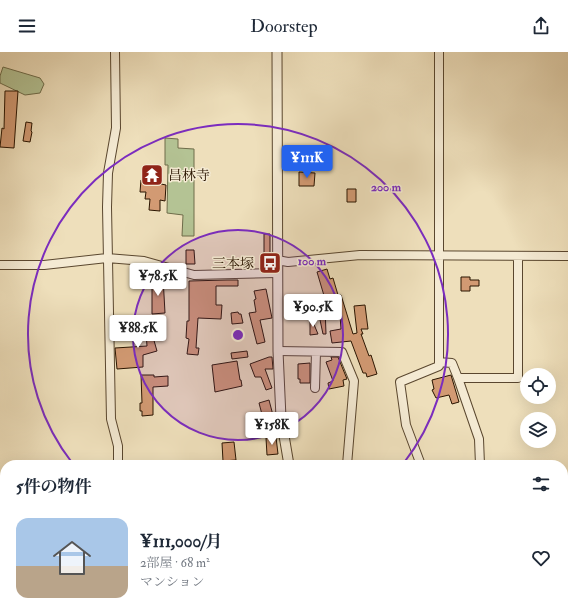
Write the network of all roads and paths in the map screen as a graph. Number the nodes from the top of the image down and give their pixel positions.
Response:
1 (115, 52) edge
2 (276, 52) edge
3 (439, 52) edge
4 (440, 256) junction
5 (518, 256) junction
6 (568, 256) edge
7 (107, 258) junction
8 (277, 260) junction
9 (0, 265) edge
10 (277, 274) junction
11 (278, 351) junction
12 (316, 352) junction
13 (439, 362) junction
14 (458, 378) junction
15 (315, 388) dead end
16 (118, 460) edge
17 (288, 460) edge
18 (347, 460) edge
19 (419, 460) edge
20 (480, 460) edge

1 - 7 street
2 - 8 street
3 - 4 street
4 - 5 street
4 - 8 street
4 - 13 street
5 - 6 street
5 - 14 street
7 - 9 street
7 - 10 street
7 - 16 street
8 - 10 street
10 - 11 street
11 - 12 street
11 - 17 street
12 - 15 street
12 - 18 street
13 - 14 street
13 - 19 street
14 - 20 street

